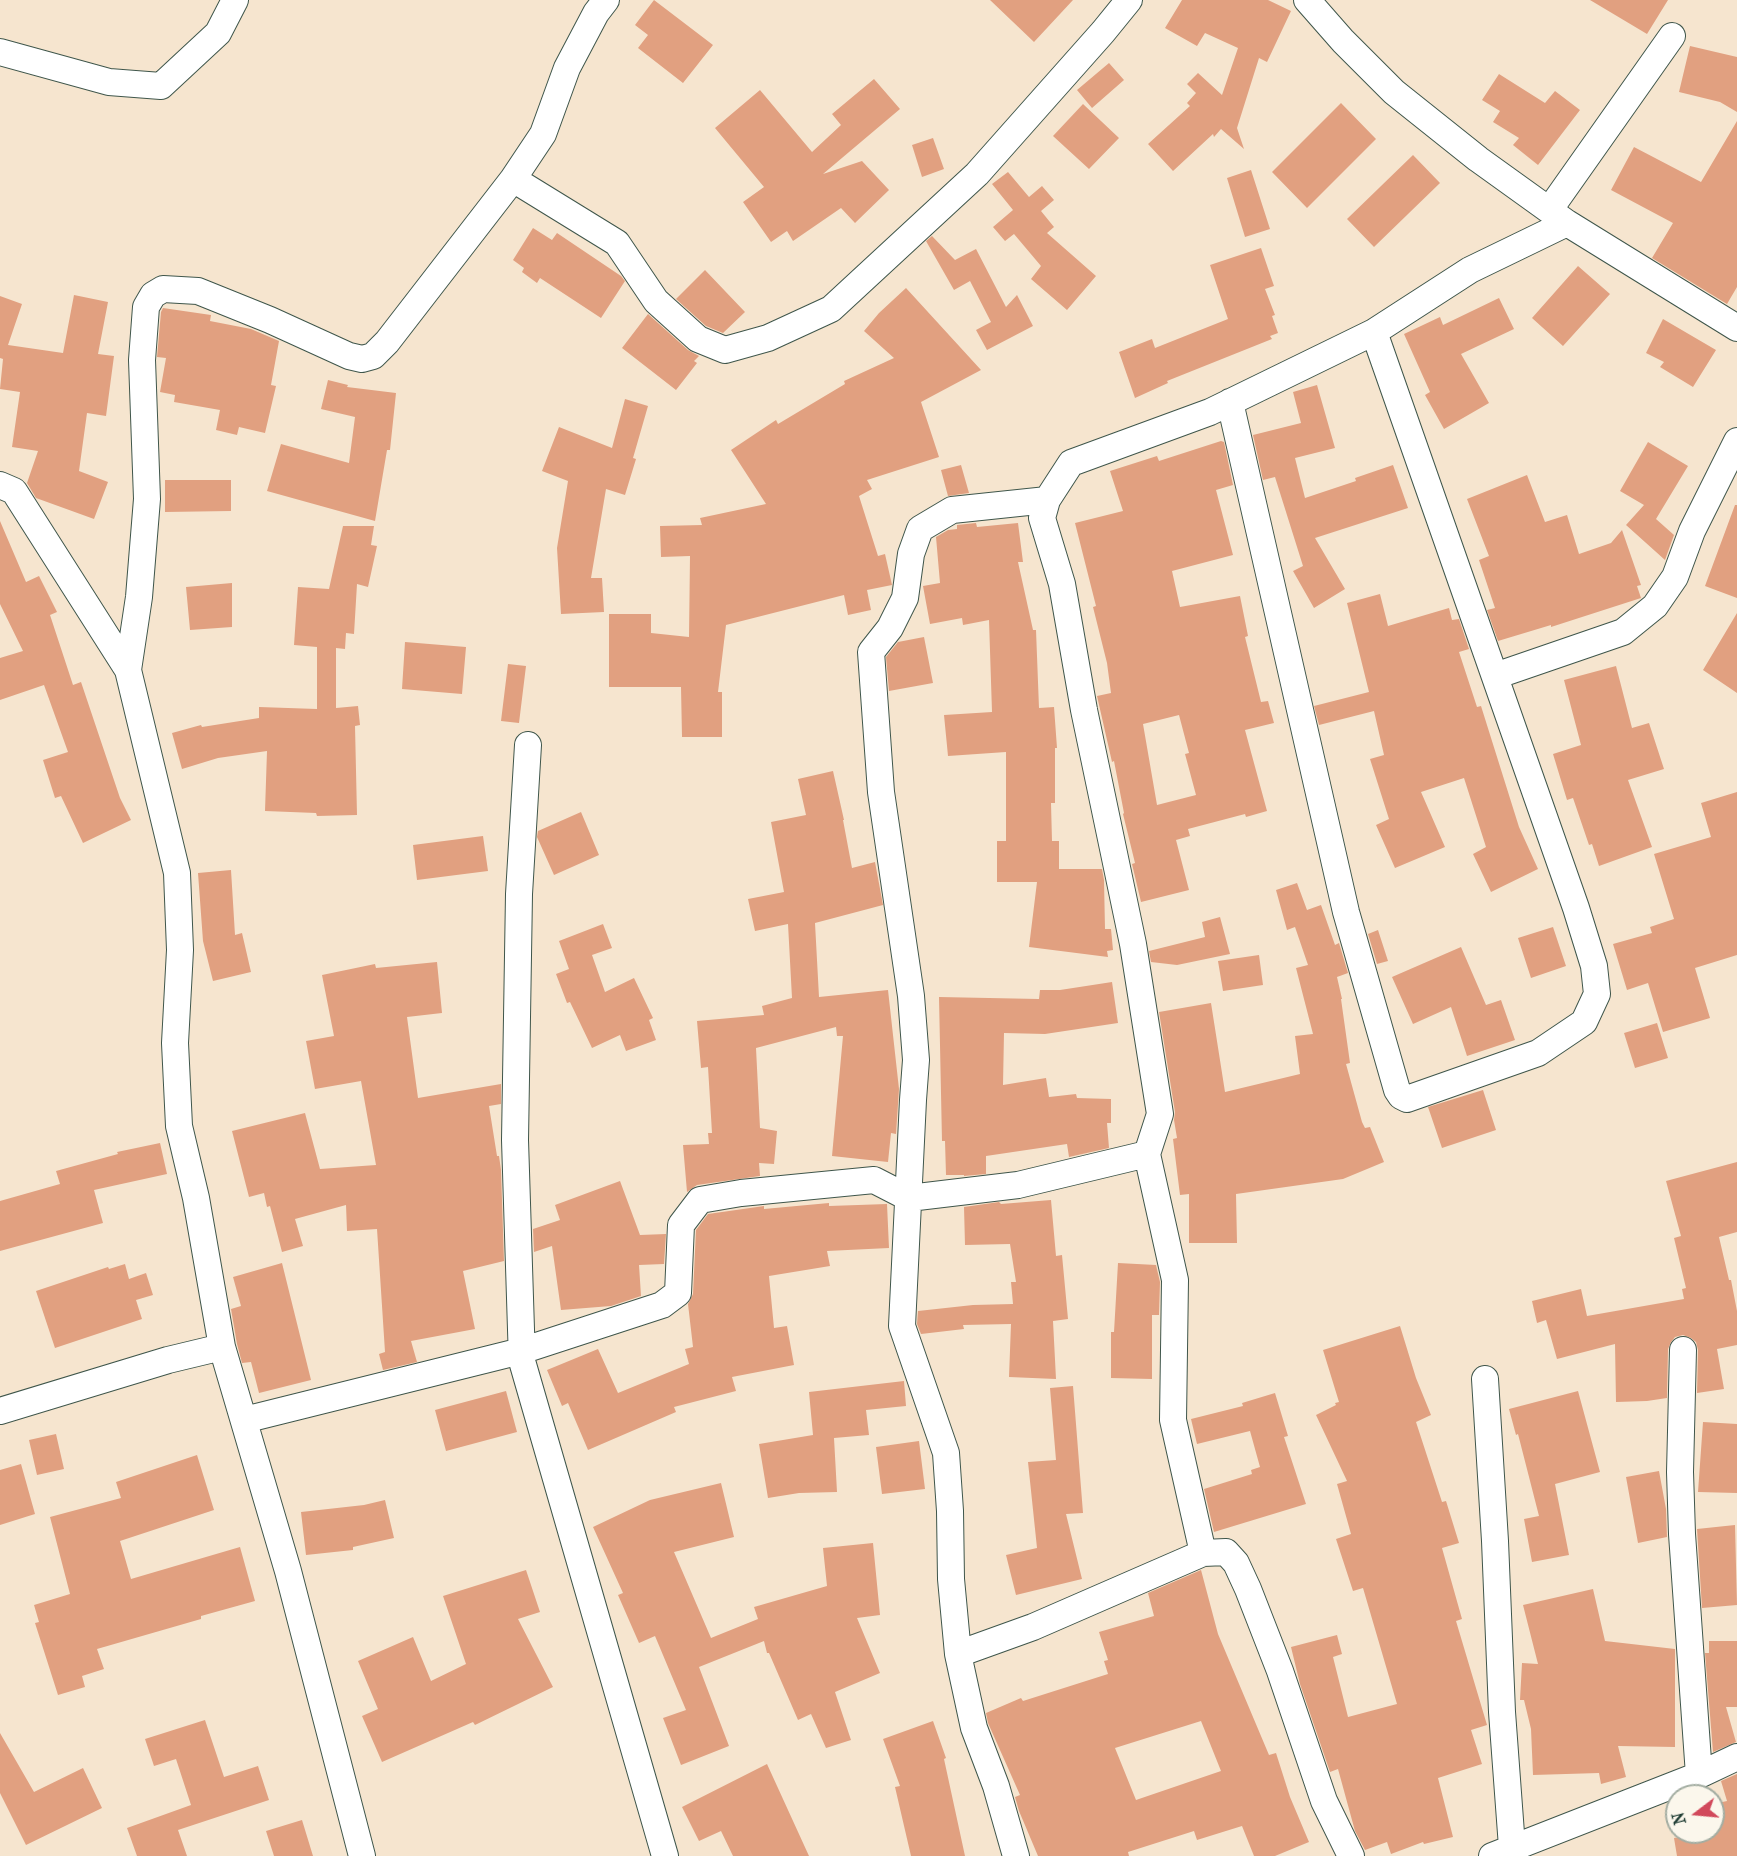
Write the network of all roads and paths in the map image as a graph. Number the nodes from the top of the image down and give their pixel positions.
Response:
1 (235, 0) edge
2 (606, 0) edge
3 (1129, 0) edge
4 (1308, 0) edge
5 (1672, 36) dead end
6 (0, 52) edge
7 (513, 179) junction
8 (1559, 216) junction
9 (1737, 328) edge
10 (1374, 332) junction
11 (1230, 402) junction
12 (1737, 441) edge
13 (0, 485) edge
14 (1047, 500) junction
15 (128, 670) junction
16 (1495, 676) junction
17 (528, 745) dead end
18 (1146, 1154) junction
19 (909, 1198) junction
20 (222, 1347) junction
21 (1683, 1350) dead end
22 (521, 1351) junction
23 (1485, 1379) dead end
24 (0, 1411) edge
25 (244, 1420) junction
26 (1203, 1553) junction
27 (958, 1654) junction
28 (1737, 1757) edge
29 (1699, 1775) junction
30 (1502, 1851) edge
31 (362, 1856) edge
32 (665, 1856) edge
33 (1016, 1856) edge
34 (1351, 1856) edge

1 - 6 street
2 - 7 street
3 - 7 street
4 - 8 street
5 - 8 street
7 - 15 street
8 - 9 street
8 - 10 street
10 - 11 street
10 - 16 street
11 - 14 street
11 - 16 street
12 - 16 street
13 - 15 street
14 - 18 street
14 - 19 street
15 - 20 street
17 - 22 street
18 - 19 street
18 - 26 street
19 - 22 street
19 - 27 street
20 - 24 street
20 - 25 street
21 - 29 street
22 - 25 street
22 - 32 street
23 - 30 street
25 - 31 street
26 - 27 street
26 - 34 street
27 - 33 street
28 - 29 street
29 - 30 street

